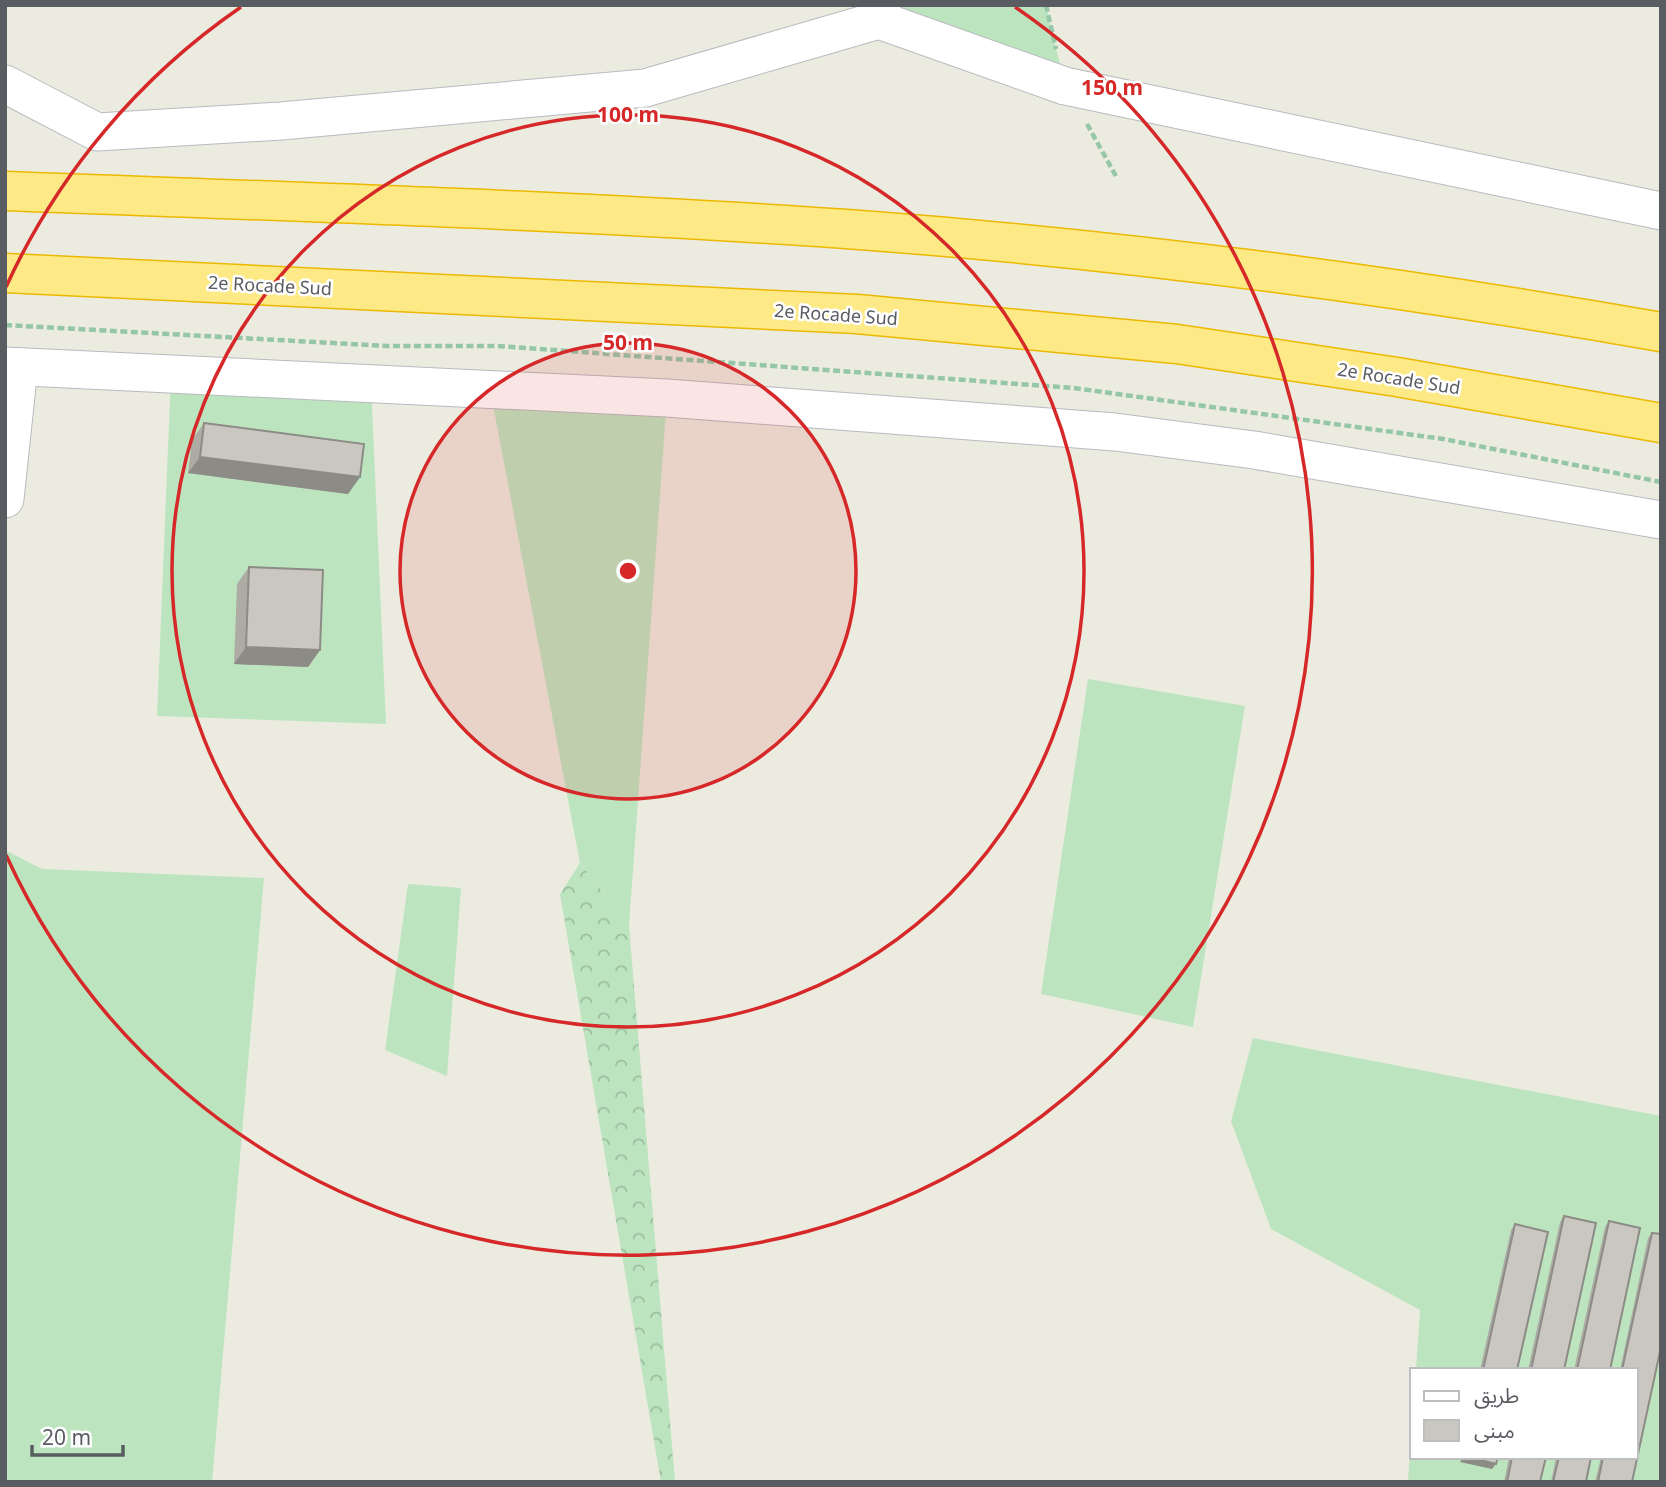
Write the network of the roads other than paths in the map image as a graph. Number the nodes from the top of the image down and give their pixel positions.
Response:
1 (881, 13) edge
2 (5, 84) edge
3 (5, 191) edge
4 (1661, 211) edge
5 (5, 273) edge
6 (1661, 332) edge
7 (12, 367) edge
8 (1661, 423) edge
9 (5, 499) edge
10 (1661, 520) edge

1 - 2 street
1 - 4 street
3 - 6 highway
5 - 8 highway, 2e Rocade Sud
7 - 9 street
7 - 10 street

